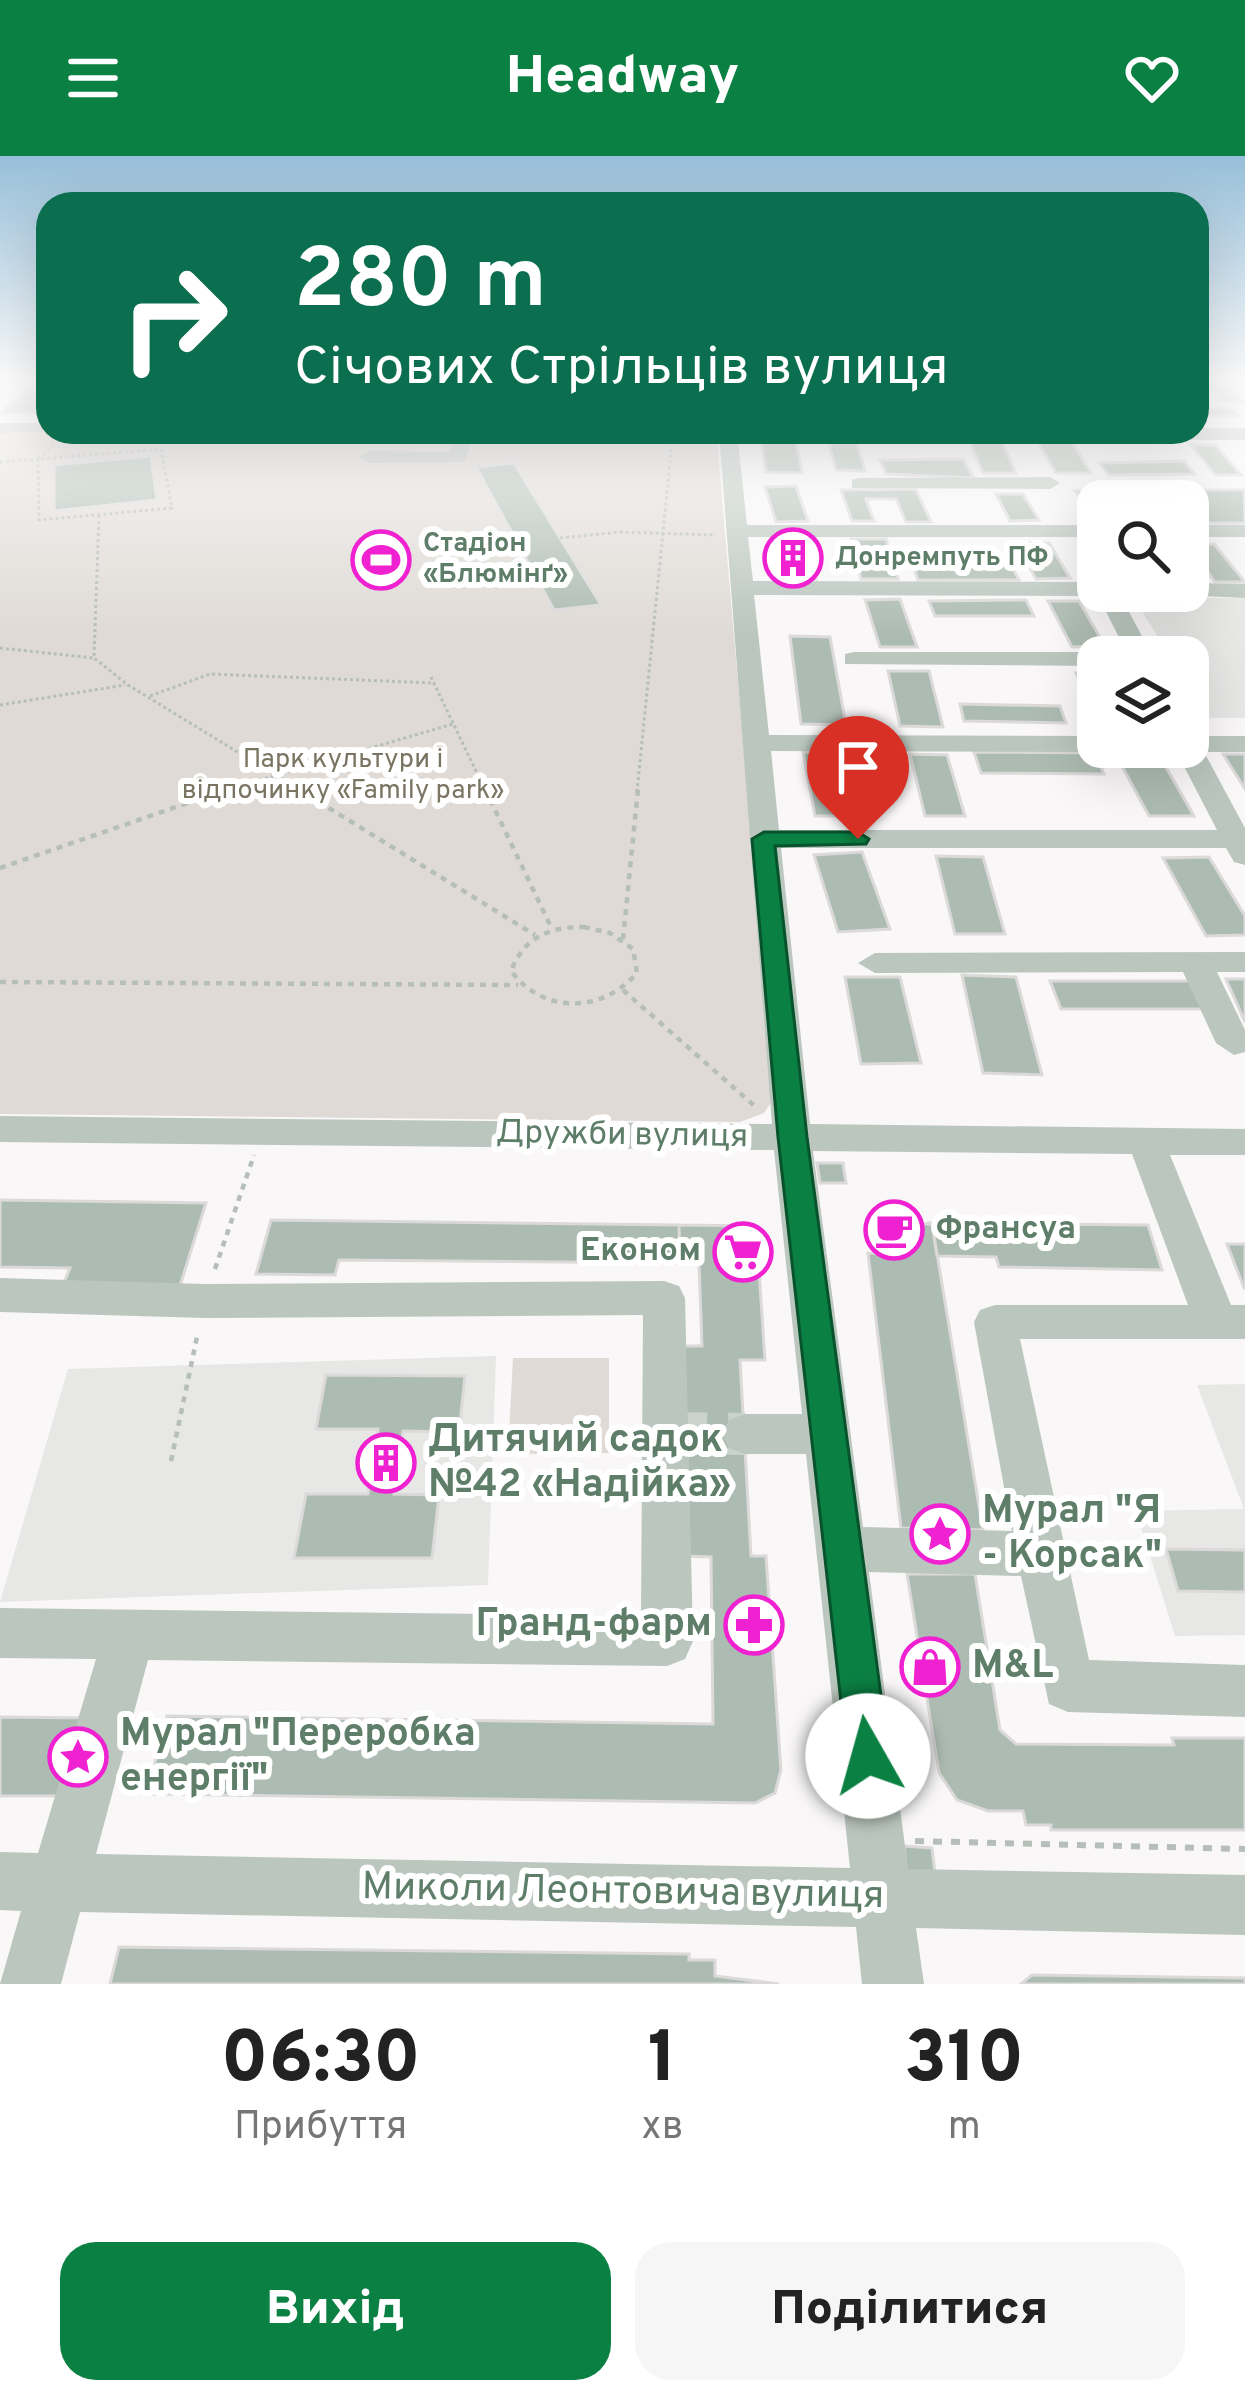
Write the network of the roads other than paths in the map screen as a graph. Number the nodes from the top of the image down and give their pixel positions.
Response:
1 (730, 464) edge
2 (994, 464) edge
3 (1141, 464) edge
4 (859, 484) dead end
5 (1056, 489) edge
6 (1209, 531) edge
7 (1245, 531) edge
8 (1077, 532) edge
9 (734, 534) junction
10 (739, 588) junction
11 (1077, 589) edge
12 (1209, 590) edge
13 (1245, 591) edge
14 (854, 659) dead end
15 (1077, 659) edge
16 (754, 742) junction
17 (1077, 744) edge
18 (1245, 744) edge
19 (1209, 745) edge
20 (1201, 768) edge
21 (764, 839) junction
22 (1242, 844) edge
23 (1195, 962) junction
24 (1245, 962) edge
25 (875, 963) dead end
26 (1234, 1043) dead end
27 (0, 1129) edge
28 (792, 1137) junction
29 (1146, 1141) junction
30 (1245, 1142) edge
31 (0, 1295) edge
32 (1231, 1322) edge
33 (745, 1434) tunnel mouth
34 (828, 1434) junction
35 (841, 1549) junction
36 (1040, 1554) junction
37 (0, 1633) edge
38 (129, 1635) junction
39 (1245, 1691) edge
40 (0, 1881) edge
41 (59, 1882) junction
42 (884, 1899) junction
43 (1245, 1906) edge
44 (30, 1984) edge
45 (893, 1984) edge

1 - 9 street
2 - 5 street
3 - 5 street
4 - 5 street
5 - 8 street
5 - 9 street
6 - 7 street
9 - 10 street
10 - 11 street
10 - 16 street
12 - 13 street
14 - 15 street
16 - 17 street
16 - 21 street
18 - 19 street
20 - 22 street
21 - 22 street
21 - 28 street
23 - 24 street
23 - 25 street
23 - 26 street
27 - 28 street, Дружби вулиця
28 - 29 street, Дружби вулиця
28 - 34 street
29 - 30 street, Дружби вулиця
29 - 32 street
31 - 38 street
32 - 36 street
33 - 34 street
34 - 35 street
35 - 36 street
35 - 42 street
36 - 39 street
37 - 38 street
38 - 41 street
40 - 41 street, Миколи Леонтовича вулиця
41 - 42 street, Миколи Леонтовича вулиця
41 - 44 street
42 - 43 street, Миколи Леонтовича вулиця
42 - 45 street

